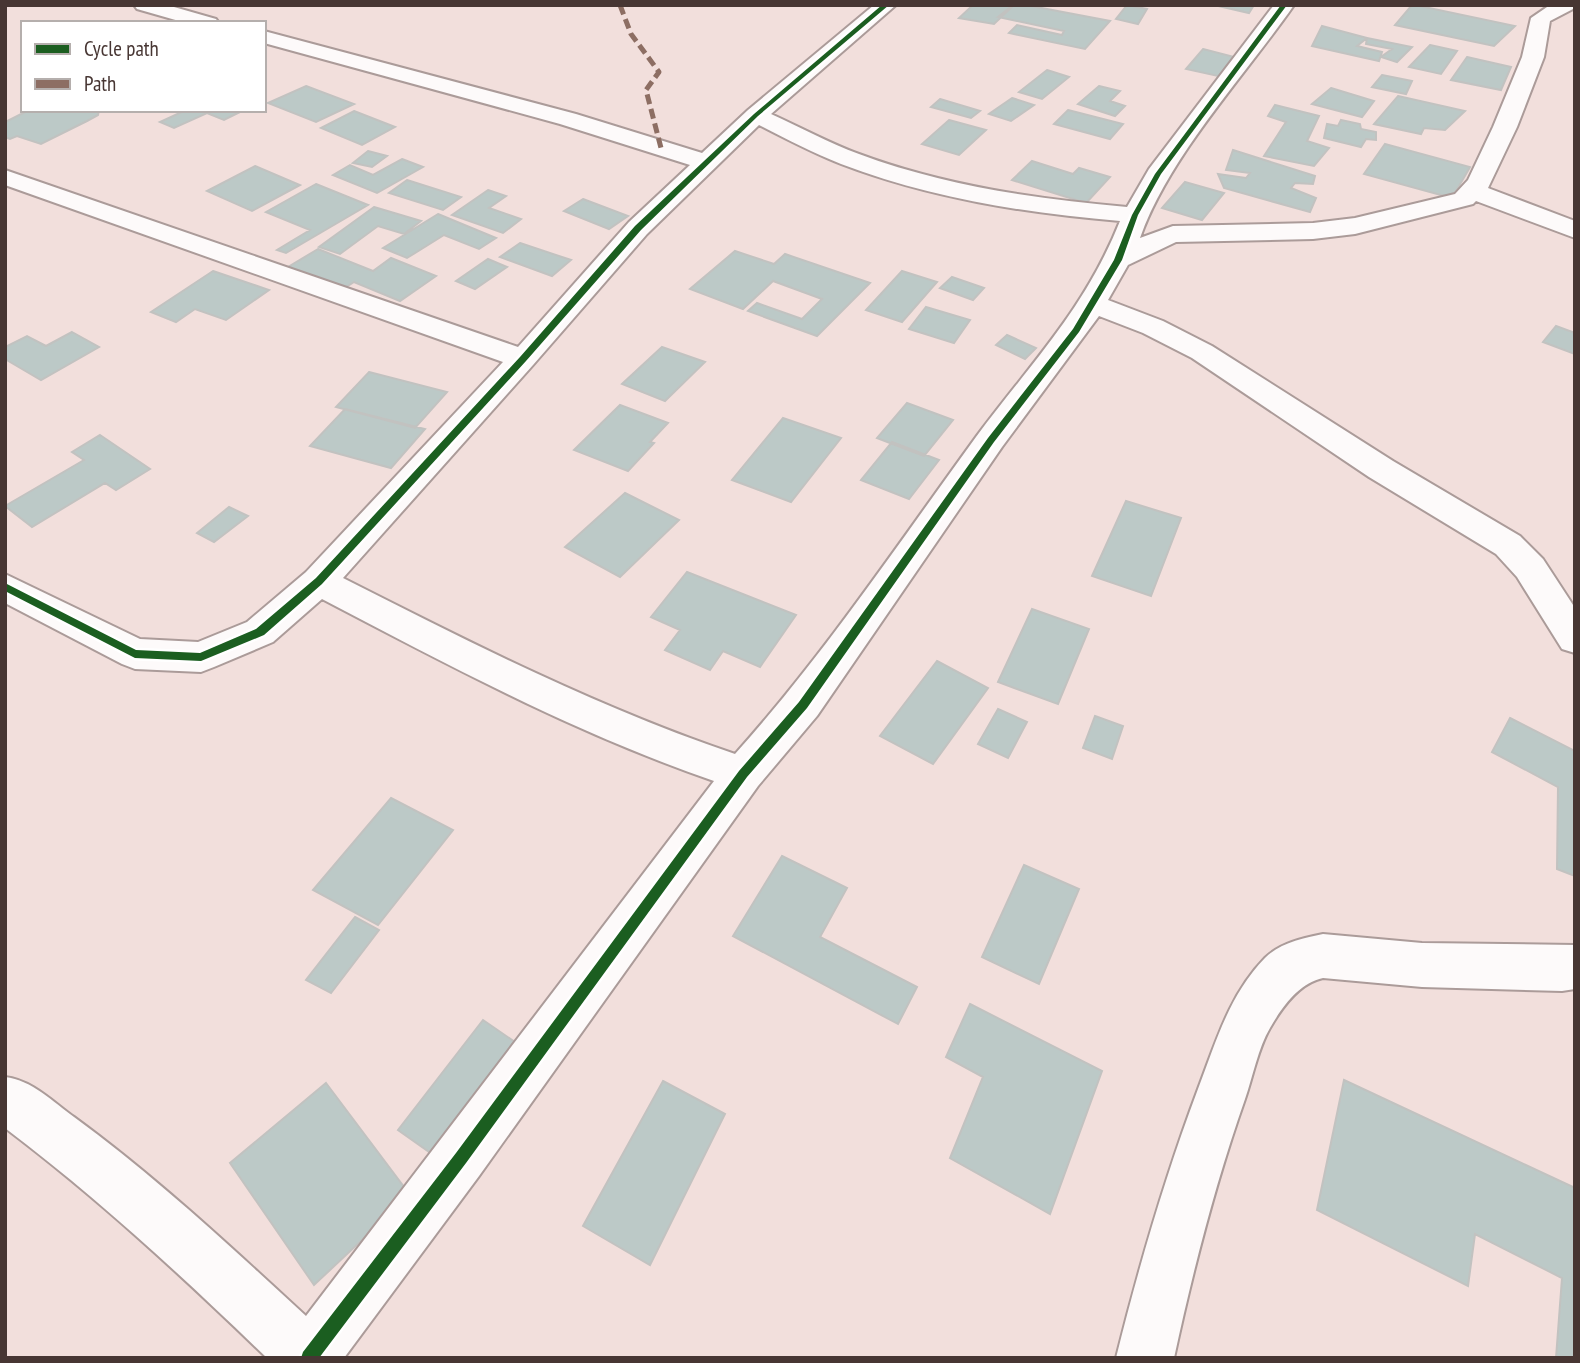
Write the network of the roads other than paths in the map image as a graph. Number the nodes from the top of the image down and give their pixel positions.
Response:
1 (144, 5) edge
2 (1284, 5) edge
3 (1566, 5) edge
4 (881, 6) edge
5 (202, 21) edge
6 (266, 38) edge
7 (756, 115) junction
8 (706, 162) junction
9 (5, 177) edge
10 (1473, 191) junction
11 (1135, 215) junction
12 (1575, 230) edge
13 (1118, 260) junction
14 (1093, 304) junction
15 (523, 359) junction
16 (319, 581) junction
17 (5, 587) edge
18 (1575, 639) edge
19 (743, 774) junction
20 (1575, 967) edge
21 (5, 1102) edge
22 (309, 1358) edge
23 (1145, 1358) edge

1 - 5 street
2 - 11 street
3 - 10 street
4 - 7 street
6 - 8 street
7 - 8 street
7 - 11 street
8 - 15 street
9 - 15 street
10 - 12 street
10 - 13 street
11 - 13 street
13 - 14 street
14 - 18 street
14 - 19 street
15 - 16 street
16 - 17 street
16 - 19 street
19 - 22 street
20 - 23 street
21 - 22 street

